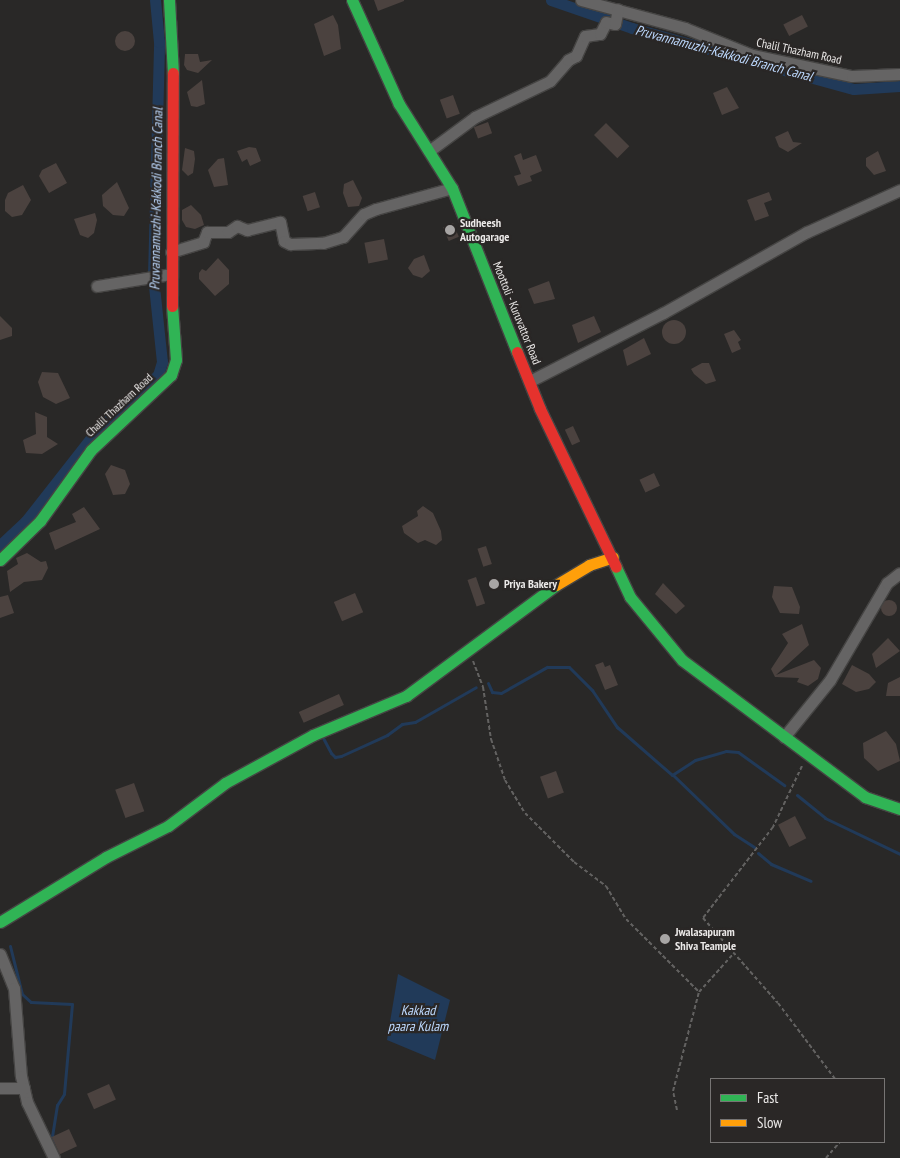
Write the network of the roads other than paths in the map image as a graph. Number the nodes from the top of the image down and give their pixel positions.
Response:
1 (169, 0) edge
2 (352, 0) edge
3 (581, 0) edge
4 (617, 17) junction
5 (900, 74) edge
6 (429, 151) junction
7 (452, 188) junction
8 (900, 190) edge
9 (171, 252) junction
10 (171, 274) junction
11 (97, 286) dead end
12 (530, 381) junction
13 (613, 557) junction
14 (0, 560) edge
15 (900, 573) edge
16 (784, 737) junction
17 (900, 809) edge
18 (0, 922) edge
19 (0, 954) edge
20 (0, 1088) edge
21 (24, 1088) junction
22 (54, 1158) edge

1 - 9 main road, Chalil Thazham Road
2 - 6 main road, Moottoli - Kuruvattor Road
3 - 4 street, Chalil Thazham Road
4 - 5 street, Chalil Thazham Road
4 - 6 street
6 - 7 main road, Moottoli - Kuruvattor Road
7 - 9 street
7 - 12 main road, Moottoli - Kuruvattor Road
8 - 12 street
9 - 10 main road, Chalil Thazham Road
10 - 11 street
10 - 14 main road, Chalil Thazham Road
12 - 13 main road, Moottoli - Kuruvattor Road
13 - 16 main road, Moottoli - Kuruvattor Road
13 - 18 main road
15 - 16 street
16 - 17 main road, Moottoli - Kuruvattor Road
19 - 21 street
20 - 21 street
21 - 22 street

